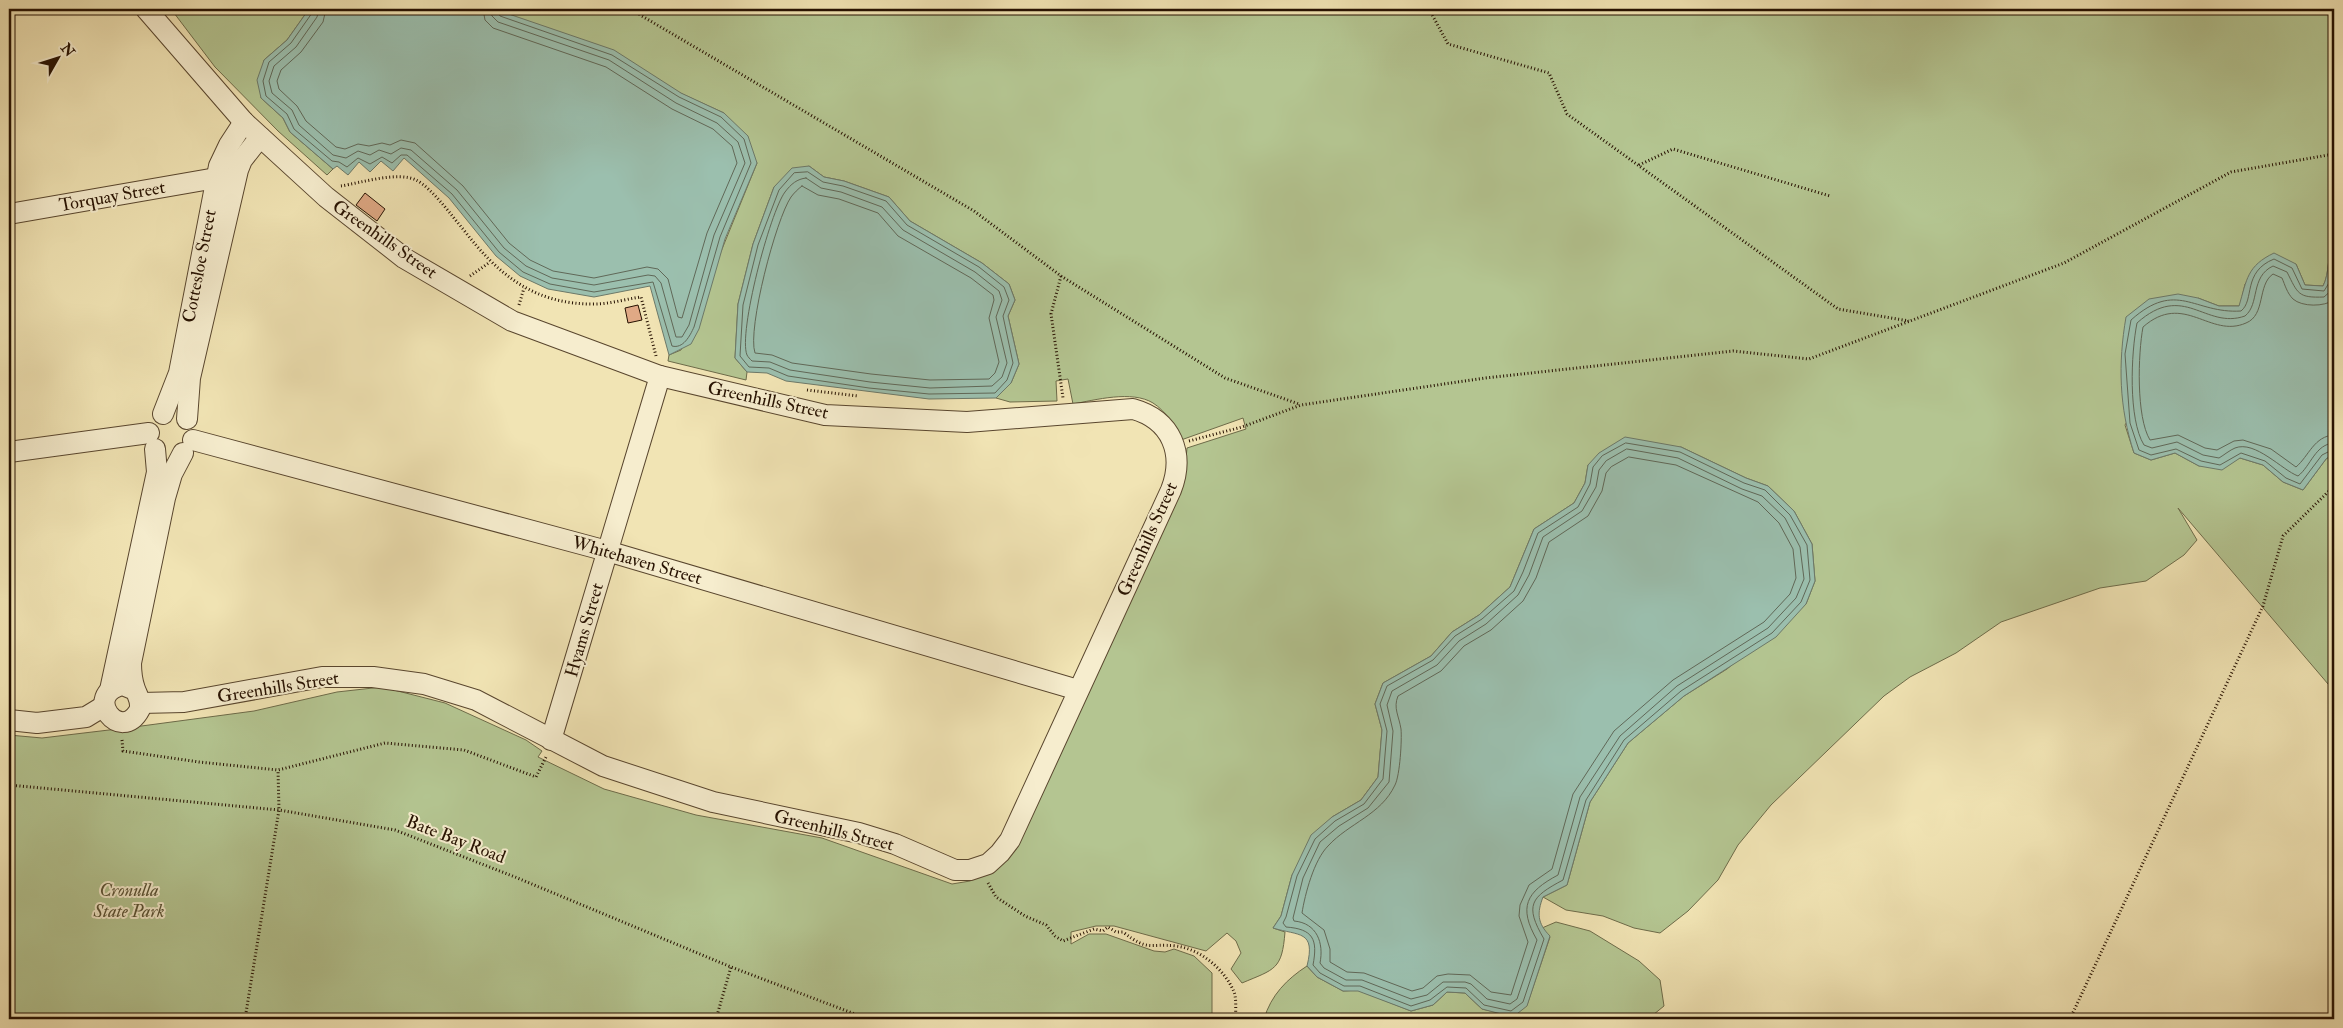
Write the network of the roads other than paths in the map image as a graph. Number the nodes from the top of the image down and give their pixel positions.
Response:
1 (146, 9) edge
2 (244, 122) junction
3 (260, 137) junction
4 (216, 178) junction
5 (9, 214) edge
6 (659, 369) junction
7 (163, 414) junction
8 (187, 419) junction
9 (152, 441) junction
10 (188, 446) junction
11 (9, 452) edge
12 (607, 551) junction
13 (1078, 690) junction
14 (138, 697) junction
15 (107, 698) junction
16 (9, 720) edge
17 (551, 740) junction

1 - 2 street, Greenhills Street
2 - 3 street, Greenhills Street
2 - 4 street, Cottesloe Street
3 - 6 street, Greenhills Street
3 - 8 street, Cottesloe Street
4 - 5 street, Torquay Street
4 - 7 street, Cottesloe Street
6 - 12 street, Hyams Street
6 - 13 street, Greenhills Street
7 - 8 street
7 - 9 street
8 - 10 street
9 - 10 street
9 - 11 street
9 - 15 street
10 - 12 street, Whitehaven Street
10 - 14 street
12 - 13 street, Whitehaven Street
12 - 17 street, Hyams Street
13 - 17 street, Greenhills Street
14 - 15 street
14 - 15 street
14 - 17 street, Greenhills Street
15 - 16 street

